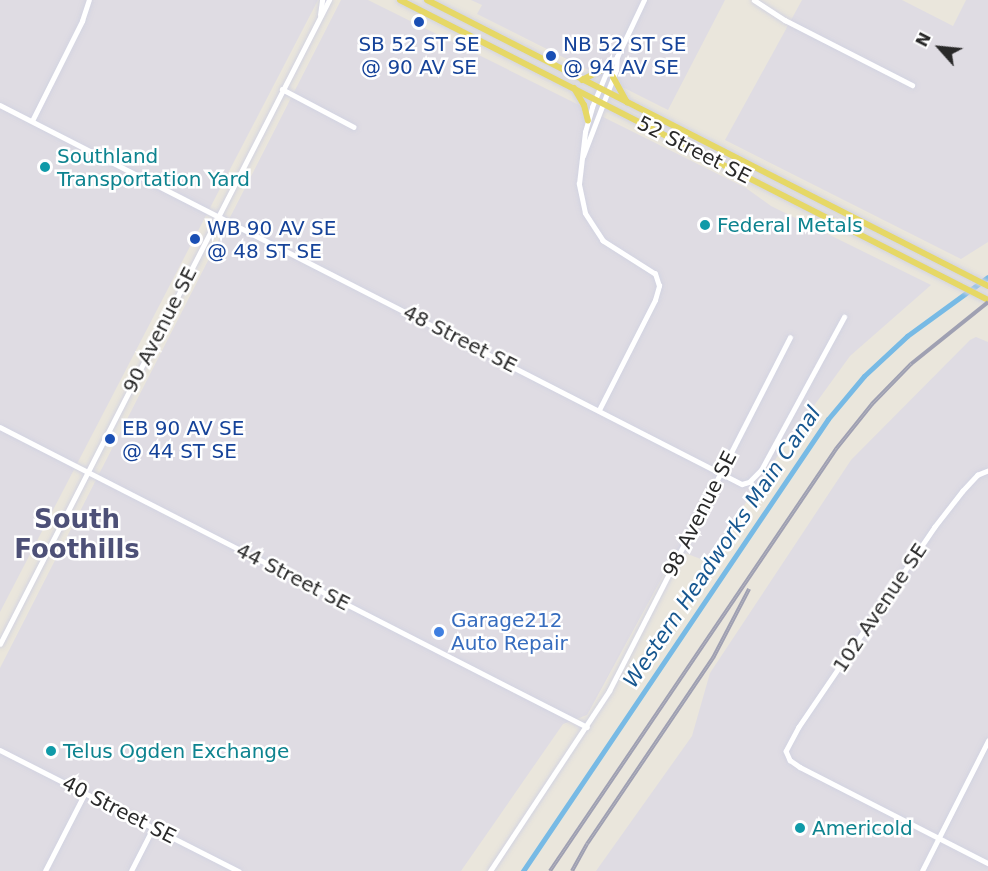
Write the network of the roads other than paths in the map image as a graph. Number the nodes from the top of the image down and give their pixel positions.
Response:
1 (89, 0) edge
2 (322, 0) edge
3 (328, 0) edge
4 (400, 0) edge
5 (427, 0) edge
6 (644, 0) edge
7 (754, 0) edge
8 (320, 15) junction
9 (617, 57) junction
10 (609, 66) junction
11 (613, 77) junction
12 (582, 80) junction
13 (912, 85) dead end
14 (574, 88) junction
15 (282, 89) junction
16 (599, 89) junction
17 (606, 93) junction
18 (595, 99) junction
19 (602, 102) junction
20 (629, 104) junction
21 (0, 105) edge
22 (32, 121) junction
23 (588, 121) junction
24 (354, 127) dead end
25 (581, 161) junction
26 (218, 216) junction
27 (988, 286) edge
28 (988, 300) edge
29 (844, 317) dead end
30 (790, 338) dead end
31 (599, 410) junction
32 (0, 427) edge
33 (988, 471) edge
34 (88, 472) junction
35 (721, 472) junction
36 (0, 644) edge
37 (587, 727) junction
38 (988, 741) edge
39 (0, 750) edge
40 (85, 793) junction
41 (153, 828) junction
42 (939, 838) junction
43 (988, 863) edge
44 (45, 871) edge
45 (131, 871) edge
46 (239, 871) edge
47 (490, 871) edge
48 (922, 871) edge

1 - 22 street
2 - 8 street, 90 Avenue SE
3 - 8 street, 90 Avenue SE
4 - 14 main road, 52 Street SE
5 - 12 main road, 52 Street SE
6 - 9 street
7 - 13 street
8 - 15 street, 90 Avenue SE
9 - 10 street
9 - 11 street
10 - 12 main road
10 - 16 street
11 - 17 street
11 - 20 main road
12 - 16 main road, 52 Street SE
14 - 18 main road, 52 Street SE
14 - 23 main road
15 - 24 street
15 - 26 street, 90 Avenue SE
16 - 17 main road, 52 Street SE
16 - 18 street
17 - 19 street
17 - 20 main road, 52 Street SE
18 - 19 main road, 52 Street SE
18 - 23 street
19 - 25 street
19 - 28 main road, 52 Street SE
20 - 27 main road, 52 Street SE
21 - 22 street, 48 Street SE
22 - 26 street, 48 Street SE
23 - 25 street
25 - 31 street
26 - 31 street, 48 Street SE
26 - 34 street, 90 Avenue SE
29 - 35 street, 48 Street SE
30 - 35 street, 98 Avenue SE
31 - 35 street, 48 Street SE
32 - 34 street, 44 Street SE
33 - 42 street, 102 Avenue SE
34 - 36 street, 90 Avenue SE
34 - 37 street, 44 Street SE
35 - 37 street, 98 Avenue SE
37 - 47 street, 98 Avenue SE
38 - 42 street
39 - 40 street, 40 Street SE
40 - 41 street, 40 Street SE
40 - 44 street
41 - 45 street
41 - 46 street, 40 Street SE
42 - 43 street
42 - 48 street

